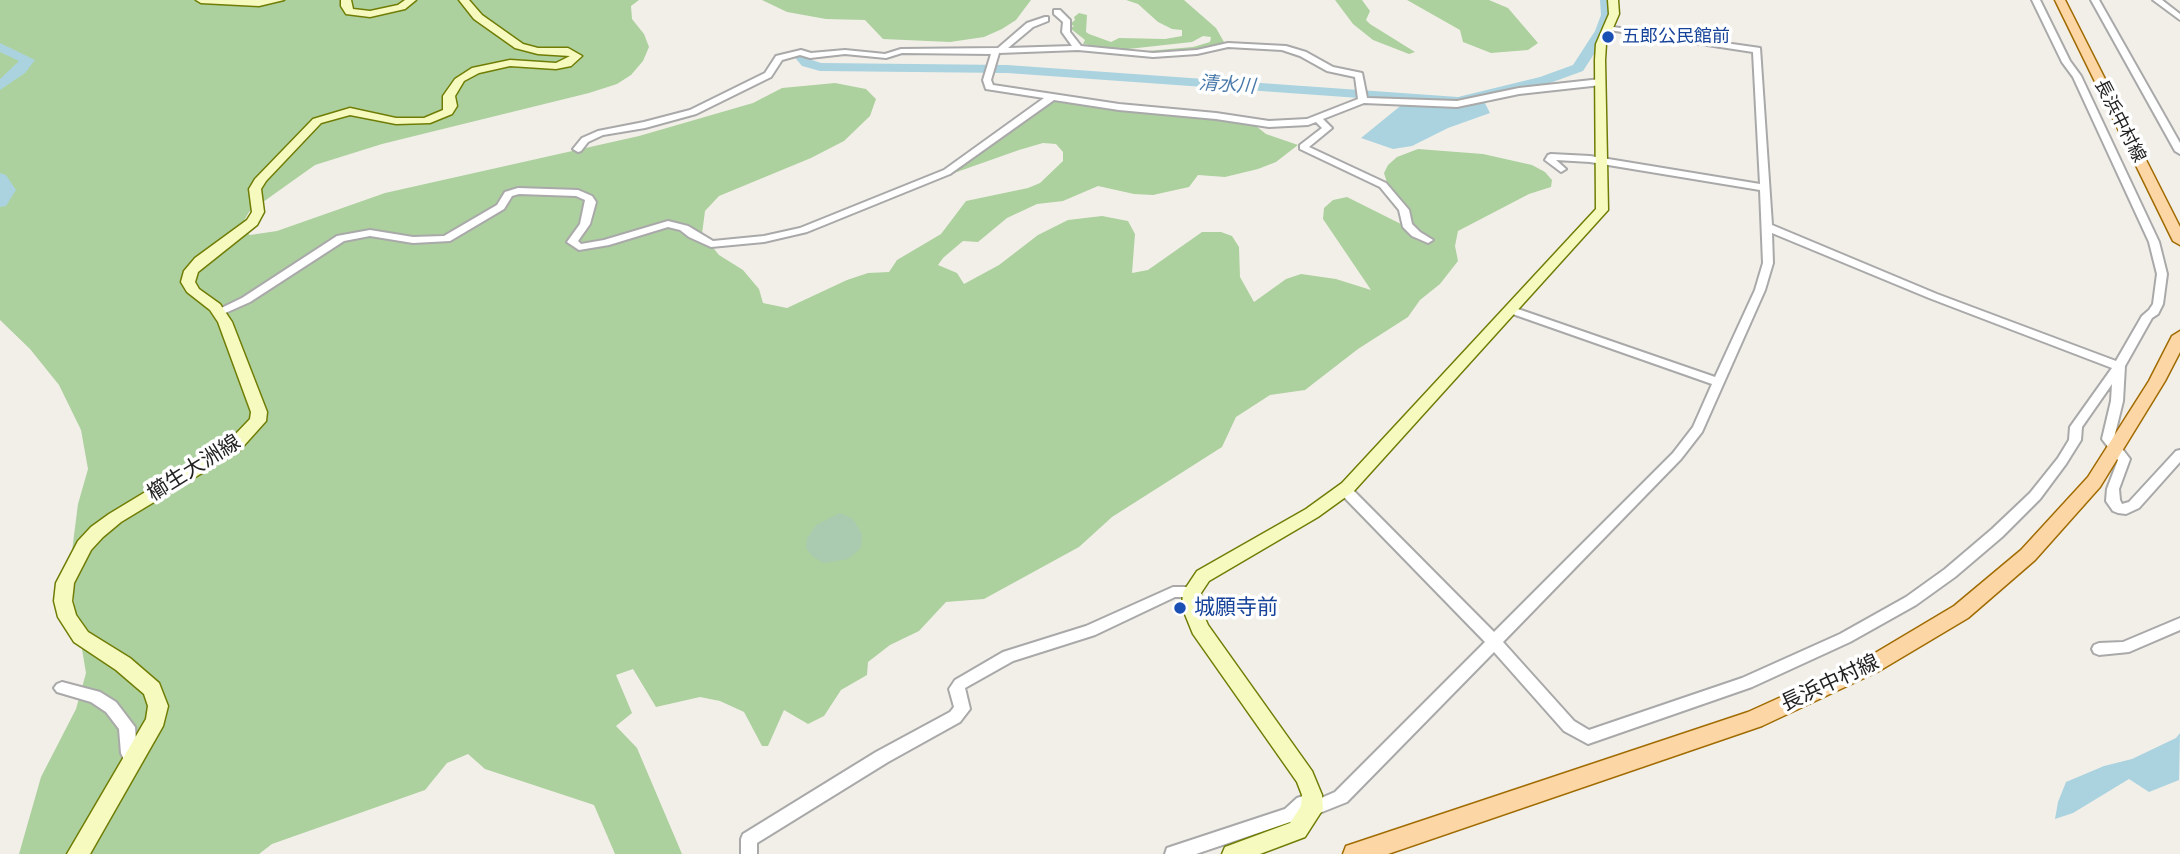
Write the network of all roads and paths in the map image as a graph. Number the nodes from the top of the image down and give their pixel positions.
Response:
1 (201, 0) edge
2 (279, 0) edge
3 (346, 0) edge
4 (411, 0) edge
5 (464, 0) edge
6 (1613, 0) edge
7 (2036, 0) edge
8 (2060, 0) edge
9 (2095, 0) edge
10 (2157, 0) edge
11 (235, 1) edge
12 (1057, 12) dead end
13 (2180, 18) edge
14 (1045, 19) dead end
15 (1609, 28) junction
16 (1078, 48) junction
17 (999, 50) junction
18 (1601, 82) junction
19 (1052, 96) junction
20 (1363, 100) junction
21 (1318, 119) junction
22 (578, 149) dead end
23 (2180, 151) edge
24 (1603, 161) junction
25 (1561, 169) dead end
26 (1764, 188) junction
27 (1768, 227) junction
28 (1428, 240) dead end
29 (2180, 241) edge
30 (1511, 310) junction
31 (219, 312) junction
32 (2180, 336) edge
33 (2119, 366) junction
34 (1718, 382) junction
35 (2115, 448) junction
36 (2180, 454) edge
37 (1345, 490) junction
38 (1192, 592) junction
39 (2180, 624) edge
40 (1494, 642) junction
41 (2099, 649) dead end
42 (62, 688) dead end
43 (133, 762) junction
44 (1312, 805) junction
45 (78, 854) edge
46 (749, 854) edge
47 (1173, 854) edge
48 (1233, 854) edge
49 (1355, 854) edge

1 - 11 main road
2 - 11 main road
3 - 4 main road
5 - 31 main road, 櫛生大洲線
6 - 15 main road
7 - 33 street
8 - 29 main road, 長浜中村線
9 - 23 street
10 - 13 street
12 - 16 street
14 - 17 street
15 - 18 main road
15 - 26 street
16 - 17 street
16 - 20 street
17 - 19 street
17 - 22 street
18 - 20 street
18 - 24 main road
19 - 21 street
19 - 31 street
20 - 21 street
21 - 28 street
24 - 25 street
24 - 26 street
24 - 30 main road
26 - 27 street
27 - 33 street
27 - 34 street
30 - 34 street
30 - 37 main road
31 - 43 main road, 櫛生大洲線
32 - 35 main road, 長浜中村線
33 - 35 street
33 - 40 street
34 - 40 street
35 - 36 street
35 - 49 main road, 長浜中村線
37 - 38 main road
37 - 40 street
38 - 44 main road
38 - 46 street
39 - 41 street
40 - 44 street
42 - 43 street
43 - 45 main road, 櫛生大洲線
44 - 47 street
44 - 48 main road

